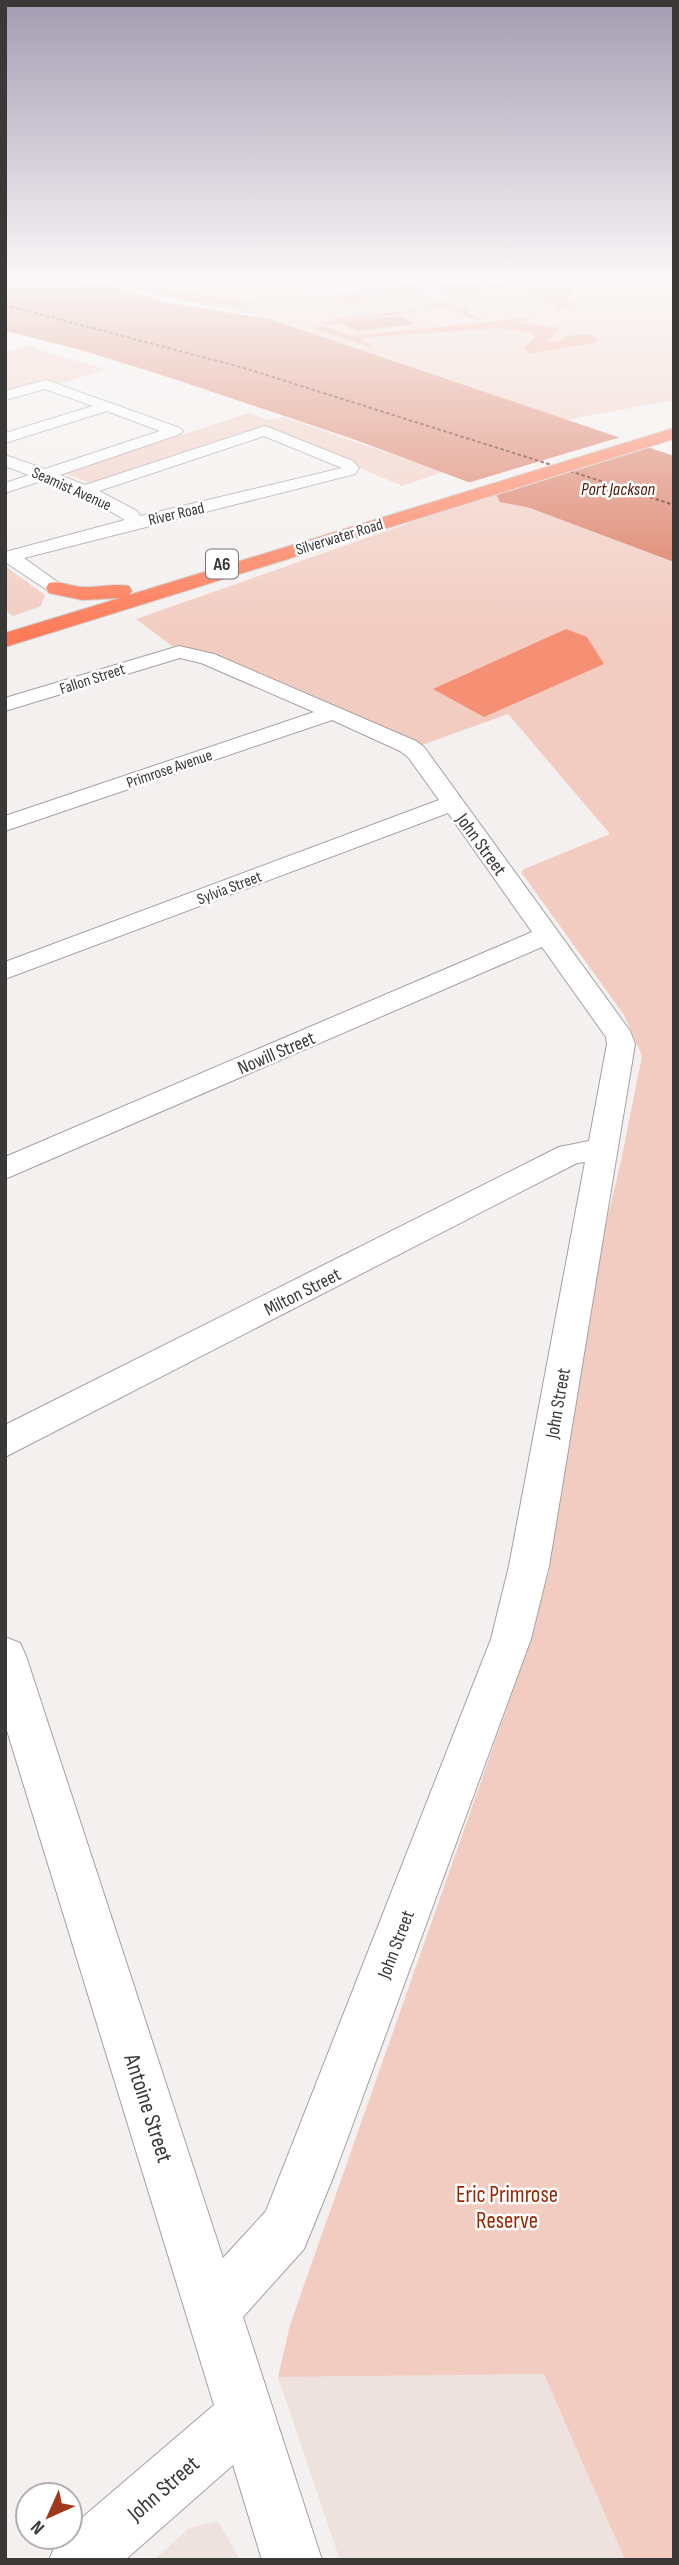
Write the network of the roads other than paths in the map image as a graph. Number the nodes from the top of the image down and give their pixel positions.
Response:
1 (82, 397) edge
2 (109, 406) junction
3 (674, 426) edge
4 (674, 433) edge
5 (5, 438) edge
6 (5, 460) edge
7 (44, 475) junction
8 (5, 488) edge
9 (86, 490) junction
10 (444, 500) junction
11 (135, 522) junction
12 (7, 557) edge
13 (57, 588) junction
14 (142, 588) junction
15 (5, 626) edge
16 (5, 639) edge
17 (179, 652) joint
18 (5, 705) edge
19 (333, 713) junction
20 (453, 803) junction
21 (5, 824) edge
22 (547, 935) junction
23 (5, 971) edge
24 (602, 1149) junction
25 (5, 1169) edge
26 (5, 1442) edge
27 (5, 1656) edge
28 (213, 2309) junction
29 (247, 2415) junction
30 (79, 2560) edge
31 (292, 2560) edge

1 - 2 street
2 - 5 street
2 - 7 street
3 - 10 highway, Silverwater Road / A6
4 - 10 highway, Silverwater Road / A6
6 - 7 street, Seamist Avenue
7 - 8 street
7 - 9 street, Seamist Avenue
9 - 11 street, Seamist Avenue
9 - 11 street, River Road
10 - 14 highway, Silverwater Road / A6
10 - 16 highway, Silverwater Road / A6
11 - 12 street, River Road
12 - 13 street
13 - 14 highway
13 - 15 highway
14 - 15 highway, Silverwater Road / A6
17 - 18 street, Fallon Street
17 - 19 street, John Street
19 - 20 street, John Street
19 - 21 street, Primrose Avenue
20 - 22 street, John Street
20 - 23 street, Sylvia Street
22 - 24 street, John Street
22 - 25 street, Nowill Street
24 - 26 street, Milton Street
24 - 28 street, John Street
27 - 28 street, Antoine Street
28 - 29 street, Antoine Street
29 - 30 street, John Street
29 - 31 street, Antoine Street

